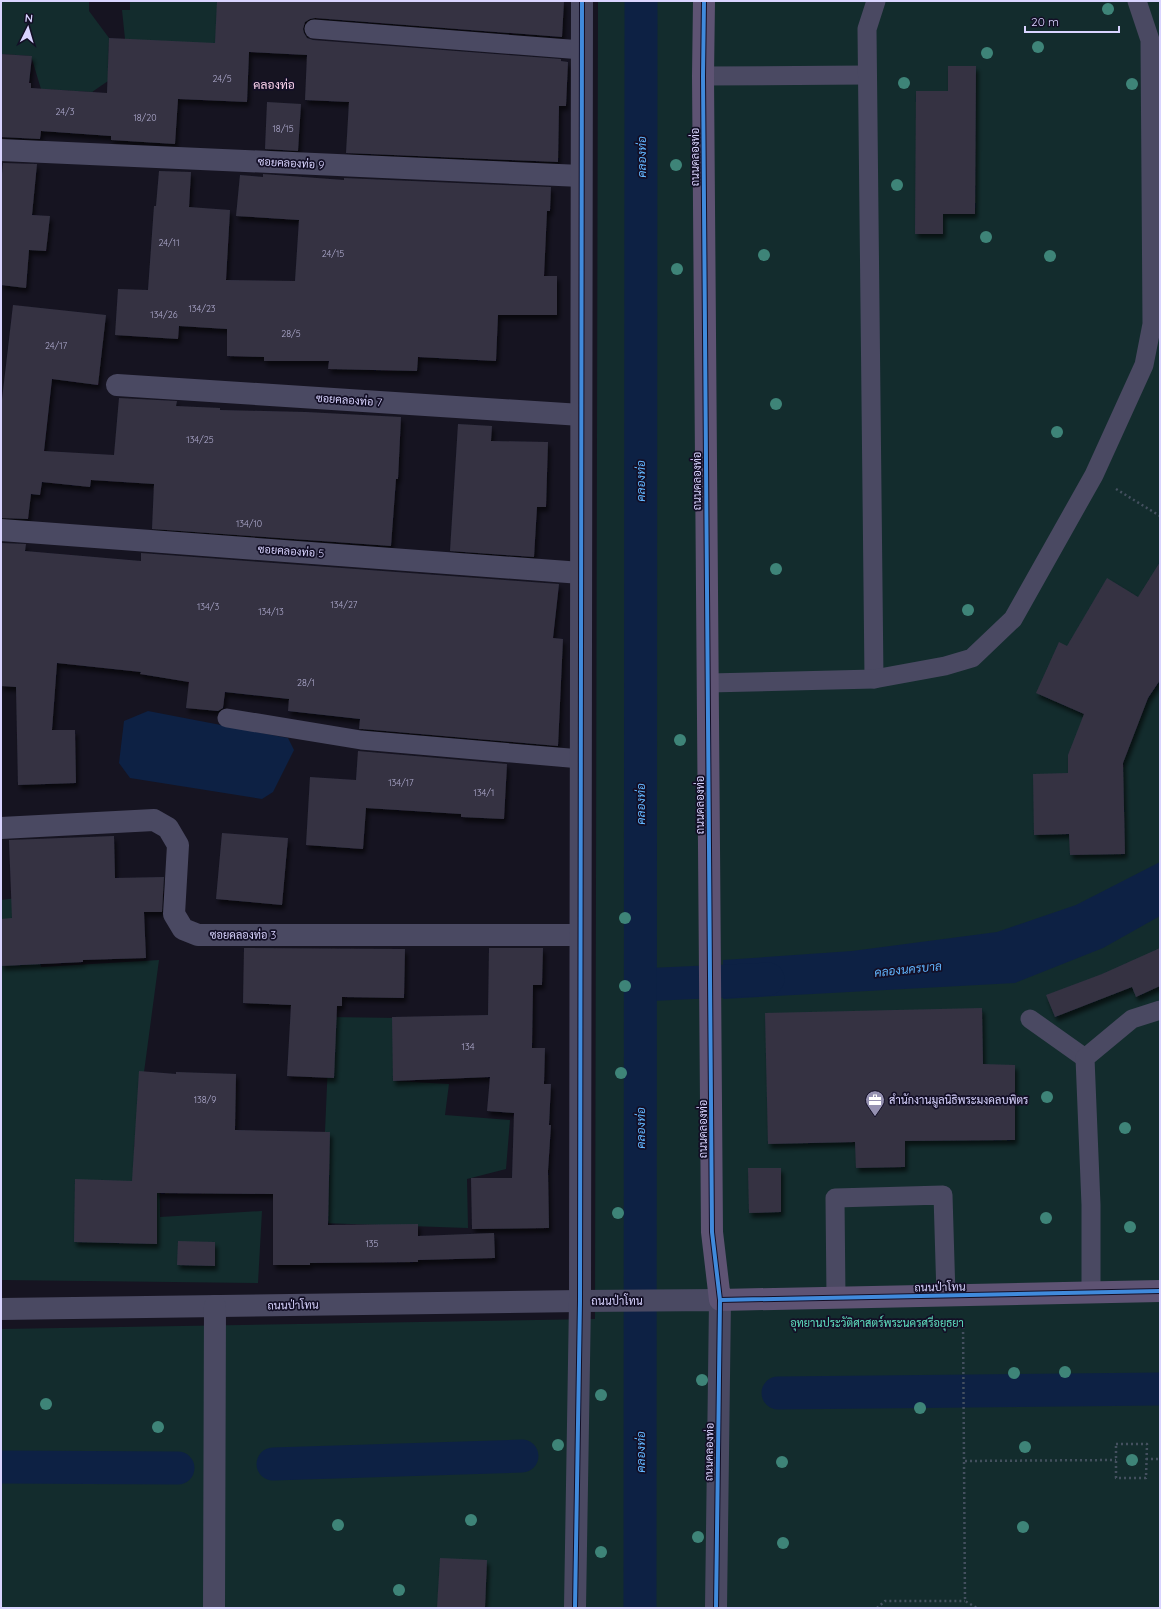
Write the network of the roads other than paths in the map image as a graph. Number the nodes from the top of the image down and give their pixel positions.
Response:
1 (582, 1) edge
2 (704, 1) edge
3 (876, 1) edge
4 (1137, 1) edge
5 (314, 29) dead end
6 (582, 50) junction
7 (867, 75) junction
8 (703, 76) junction
9 (1, 150) edge
10 (581, 176) junction
11 (116, 385) dead end
12 (581, 415) junction
13 (1, 530) edge
14 (580, 573) junction
15 (874, 679) junction
16 (708, 683) junction
17 (227, 718) dead end
18 (580, 759) junction
19 (1, 828) edge
20 (580, 935) junction
21 (1160, 1010) edge
22 (1030, 1019) dead end
23 (1085, 1058) junction
24 (1160, 1291) edge
25 (1091, 1293) junction
26 (955, 1296) junction
27 (836, 1298) junction
28 (720, 1300) junction
29 (588, 1301) junction
30 (215, 1306) junction
31 (1, 1309) edge
32 (214, 1608) edge
33 (575, 1608) edge
34 (716, 1608) edge

1 - 6 street
2 - 8 main road, ถนนคลองท่อ
3 - 7 lane
4 - 15 lane
5 - 6 lane
6 - 10 street
7 - 8 lane
7 - 15 lane
8 - 16 main road, ถนนคลองท่อ
9 - 10 street, ซอยคลองท่อ 9
10 - 12 street
11 - 12 street, ซอยคลองท่อ 7
12 - 14 street
13 - 14 street, ซอยคลองท่อ 5
14 - 18 street
15 - 16 lane
16 - 28 main road, ถนนคลองท่อ
17 - 18 lane
18 - 20 street
19 - 20 street, ซอยคลองท่อ 3
20 - 29 street
21 - 23 lane
22 - 23 lane
23 - 25 lane
24 - 25 main road, ถนนป่าโทน
25 - 26 main road, ถนนป่าโทน
26 - 27 main road, ถนนป่าโทน
26 - 27 lane
27 - 28 main road, ถนนป่าโทน
28 - 29 street, ถนนป่าโทน
28 - 34 street, ถนนคลองท่อ
29 - 30 street, ถนนป่าโทน
29 - 33 street
30 - 31 street, ถนนป่าโทน
30 - 32 street

